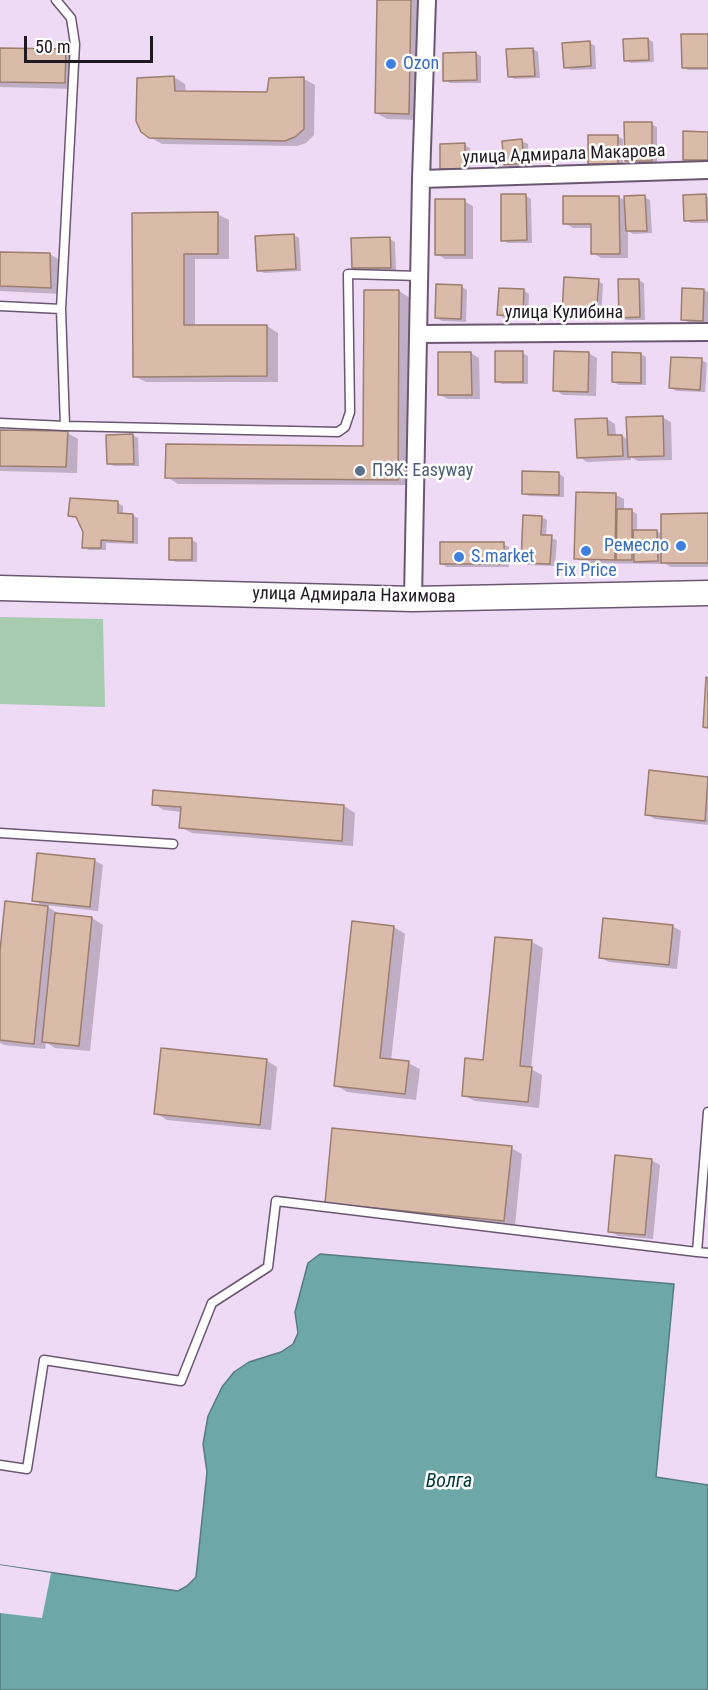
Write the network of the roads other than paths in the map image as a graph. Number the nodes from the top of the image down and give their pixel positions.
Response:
1 (56, 0) edge
2 (427, 0) edge
3 (708, 170) edge
4 (422, 179) junction
5 (420, 276) junction
6 (0, 306) edge
7 (61, 309) junction
8 (708, 332) edge
9 (419, 334) junction
10 (0, 423) edge
11 (65, 426) junction
12 (0, 588) edge
13 (708, 593) edge
14 (413, 599) junction
15 (0, 833) edge
16 (173, 844) dead end
17 (708, 1112) edge
18 (697, 1252) junction
19 (708, 1253) edge
20 (0, 1466) edge

1 - 7 lane
2 - 4 street
3 - 4 street, улица Адмирала Макарова
4 - 5 street
5 - 9 street
5 - 11 lane
6 - 7 lane
7 - 11 lane
8 - 9 street, улица Кулибина
9 - 14 street
10 - 11 lane
12 - 14 main road, улица Адмирала Нахимова
13 - 14 main road, улица Адмирала Нахимова
15 - 16 lane
17 - 18 lane
18 - 19 lane
18 - 20 lane

